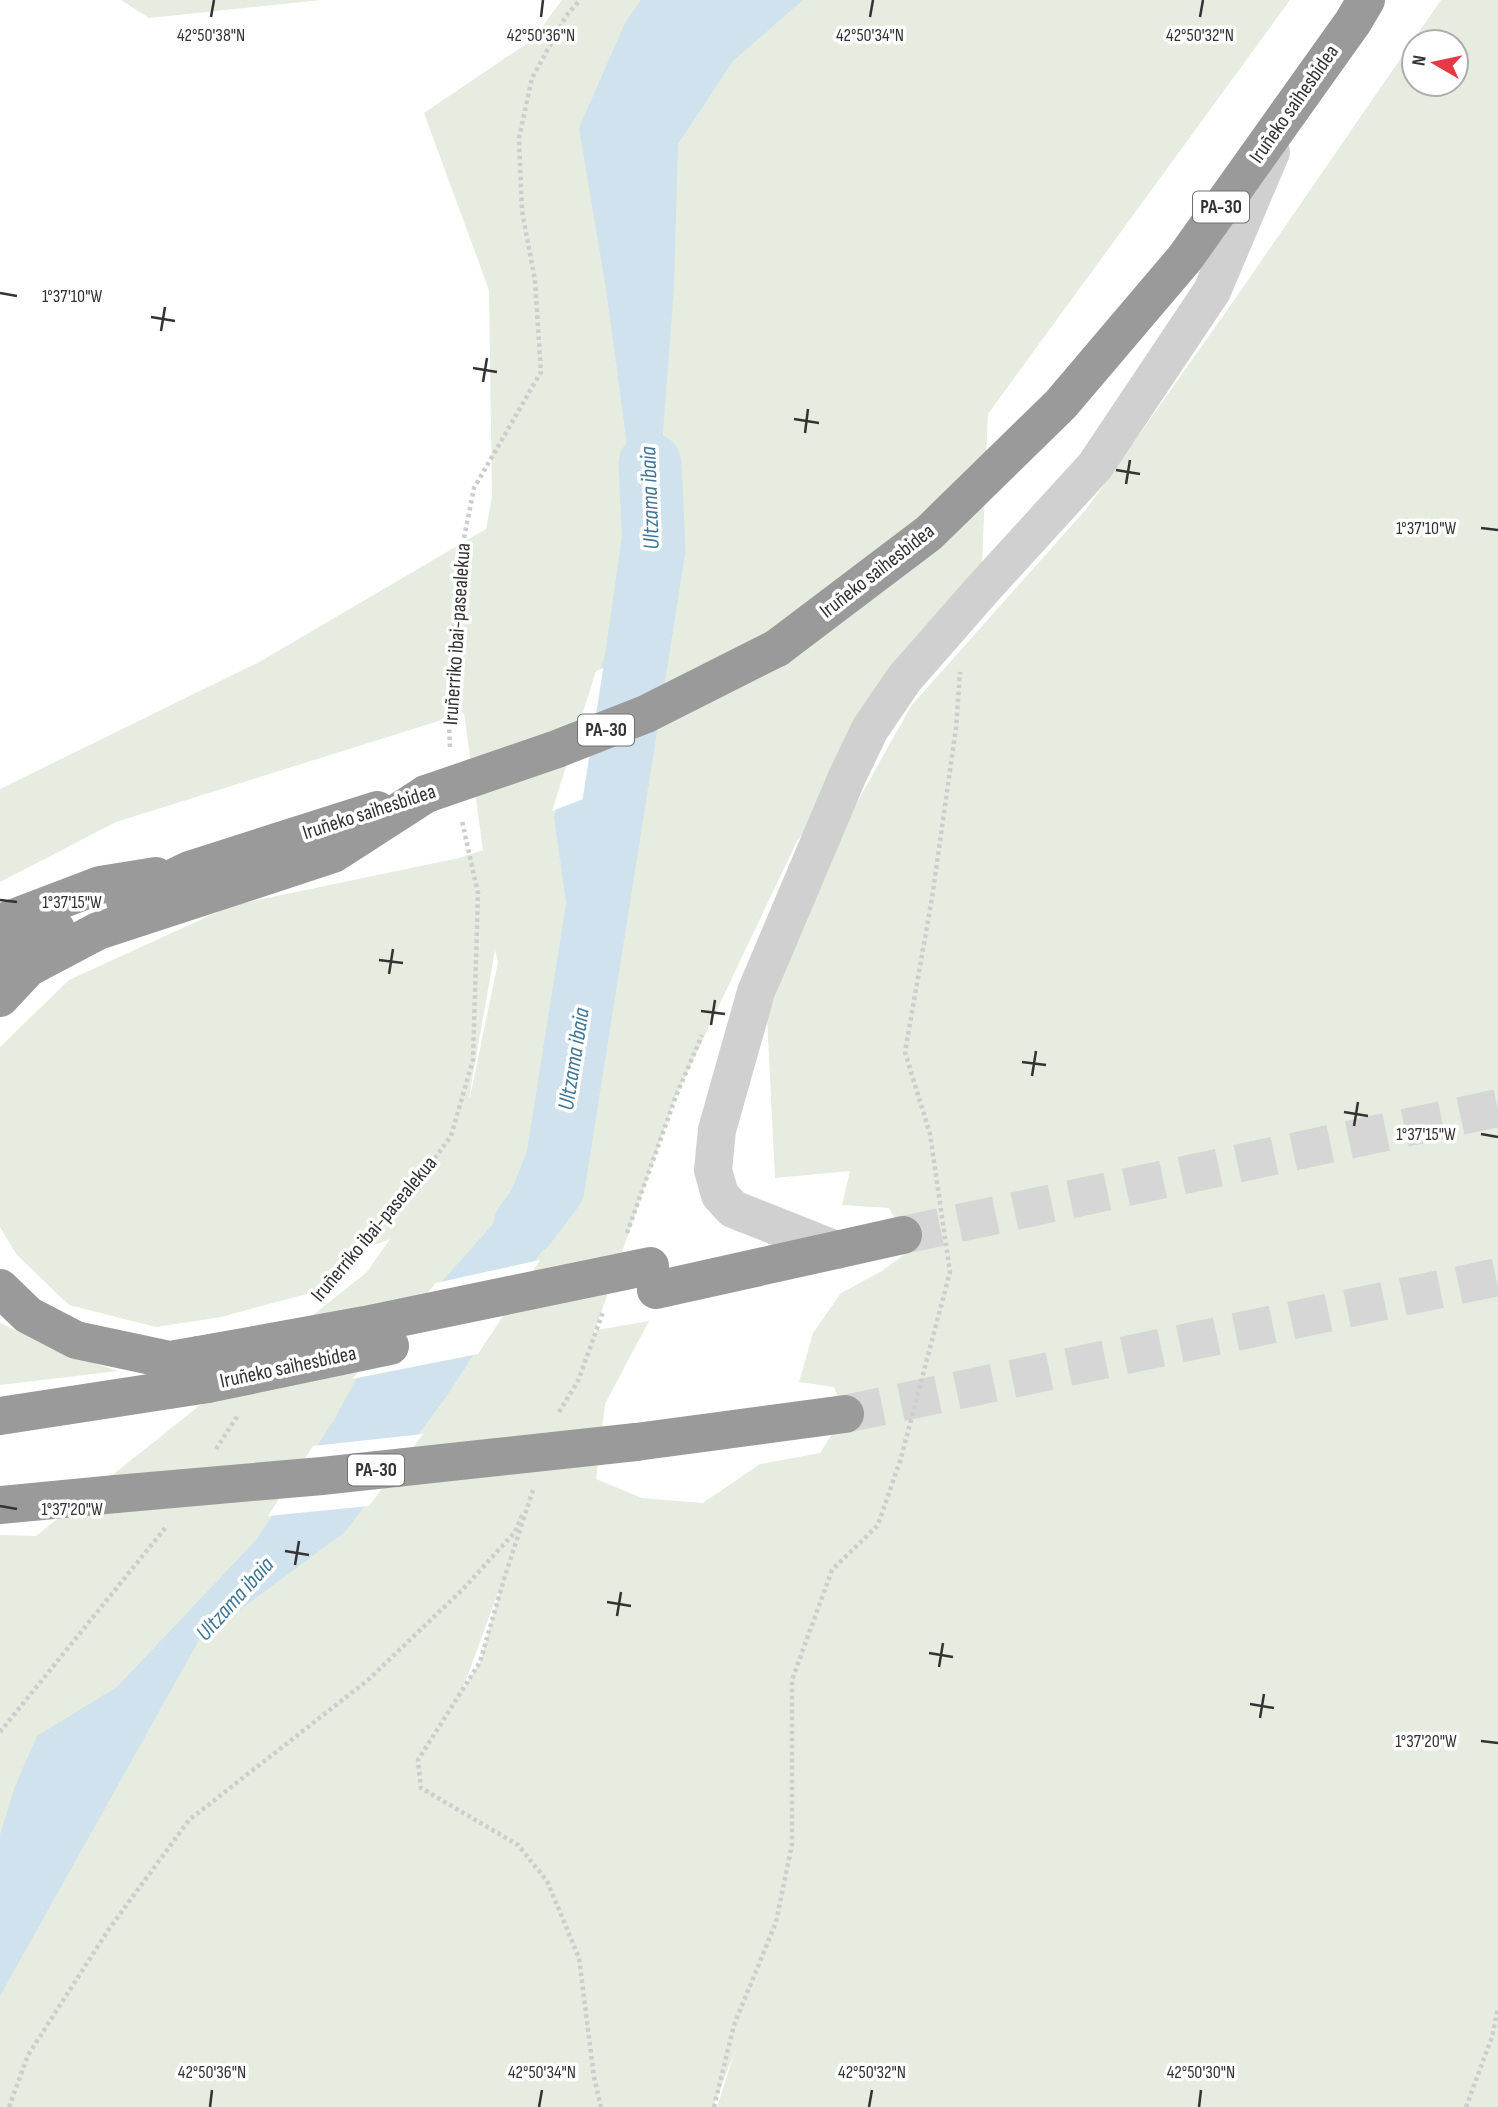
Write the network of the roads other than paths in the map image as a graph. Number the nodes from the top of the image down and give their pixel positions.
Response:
1 (1366, 0) edge
2 (1286, 116) junction
3 (426, 794) junction
4 (189, 870) junction
5 (0, 923) edge
6 (0, 954) edge
7 (0, 998) edge
8 (903, 1235) tunnel mouth
9 (836, 1250) junction
10 (0, 1288) edge
11 (204, 1369) junction
12 (845, 1415) tunnel mouth
13 (0, 1416) edge
14 (0, 1505) edge

1 - 2 highway, Iruñeko saihesbidea / PA-30
2 - 3 highway, Iruñeko saihesbidea / PA-30, bridge
2 - 9 lane
3 - 4 highway, Iruñeko saihesbidea / PA-30
3 - 7 highway
4 - 5 highway, Iruñeko saihesbidea / PA-30
4 - 6 highway, Iruñeko saihesbidea / PA-30
8 - 9 highway, Iruñeko saihesbidea
9 - 11 highway, Iruñeko saihesbidea, bridge
10 - 11 highway
11 - 13 highway, Iruñeko saihesbidea
12 - 14 highway, PA-30, bridge

